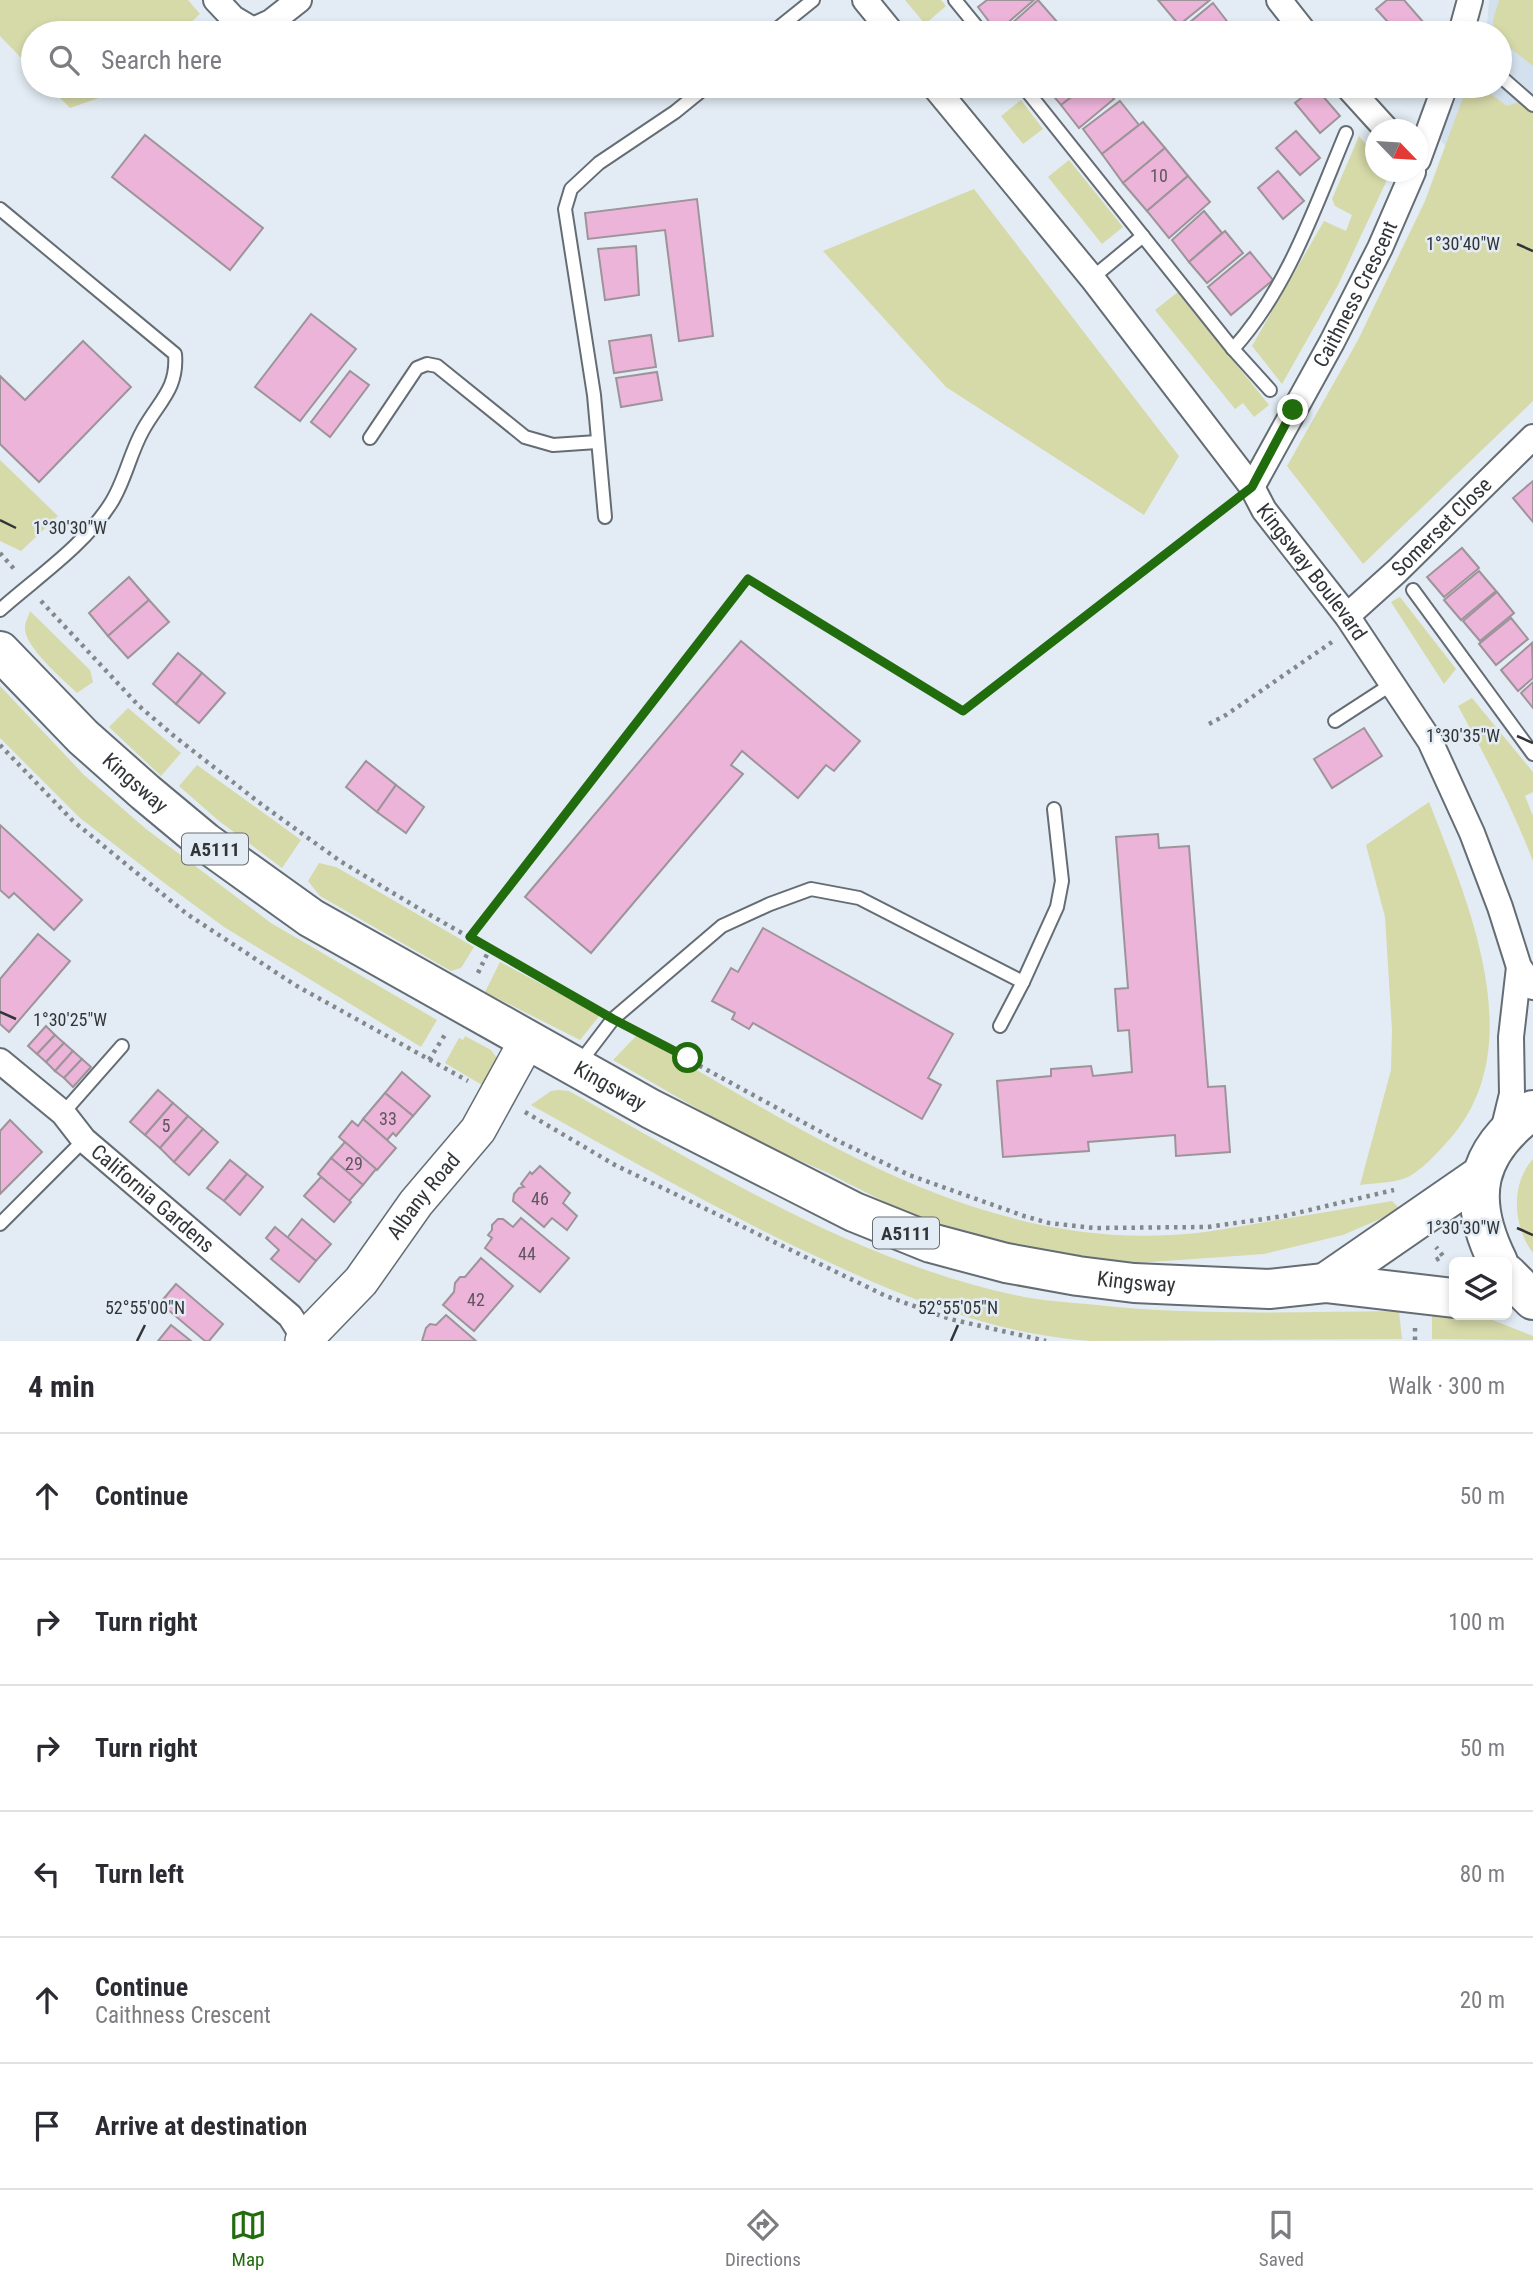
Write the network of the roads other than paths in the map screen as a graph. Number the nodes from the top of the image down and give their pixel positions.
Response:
1 (216, 0) edge
2 (299, 0) edge
3 (813, 0) edge
4 (865, 0) edge
5 (955, 0) edge
6 (1279, 0) edge
7 (1470, 0) edge
8 (238, 21) edge
9 (272, 21) edge
10 (787, 21) edge
11 (882, 21) edge
12 (972, 21) edge
13 (1296, 21) edge
14 (1464, 21) edge
15 (1512, 87) edge
16 (692, 98) edge
17 (944, 98) edge
18 (1033, 98) edge
19 (1358, 98) edge
20 (1440, 98) edge
21 (1533, 105) edge
22 (1377, 119) edge
23 (1428, 130) edge
24 (1346, 132) dead end
25 (1407, 182) edge
26 (0, 209) edge
27 (1143, 236) junction
28 (1092, 278) junction
29 (1233, 349) junction
30 (1270, 390) dead end
31 (1533, 437) edge
32 (370, 438) dead end
33 (597, 442) junction
34 (1252, 487) junction
35 (605, 517) dead end
36 (1413, 590) dead end
37 (0, 610) edge
38 (1347, 616) junction
39 (0, 651) edge
40 (1392, 684) junction
41 (1335, 721) dead end
42 (1533, 754) edge
43 (1054, 809) dead end
44 (1526, 977) edge
45 (1023, 982) junction
46 (1000, 1026) dead end
47 (527, 1041) junction
48 (122, 1046) dead end
49 (0, 1061) edge
50 (576, 1068) junction
51 (1533, 1110) edge
52 (63, 1113) junction
53 (1502, 1136) junction
54 (84, 1140) junction
55 (1480, 1175) junction
56 (0, 1224) edge
57 (1495, 1257) edge
58 (1512, 1279) edge
59 (1325, 1283) junction
60 (1449, 1297) edge
61 (1533, 1300) edge
62 (1512, 1305) edge
63 (1533, 1309) edge
64 (304, 1341) edge

1 - 8 street
2 - 9 street
3 - 10 lane
4 - 11 street
5 - 12 lane
6 - 13 street
7 - 14 street
15 - 21 lane
16 - 33 lane
17 - 28 street, Kingsway Boulevard
18 - 27 lane
19 - 22 street
20 - 23 street, Caithness Crescent
24 - 29 lane
25 - 34 street, Caithness Crescent
26 - 37 lane
27 - 28 lane
27 - 29 lane
28 - 34 street, Kingsway Boulevard
29 - 30 lane
31 - 38 street, Somerset Close
32 - 33 lane
33 - 35 lane
34 - 38 street, Kingsway Boulevard
36 - 42 lane, Somerset Close
38 - 40 street, Kingsway Boulevard
39 - 47 highway, Kingsway / A5111
40 - 41 lane
40 - 44 street, Kingsway Boulevard
43 - 45 lane
44 - 53 street
45 - 46 lane
45 - 50 lane
47 - 50 highway, Kingsway / A5111
47 - 64 street, Albany Road
48 - 52 lane
49 - 52 street, California Gardens
50 - 59 highway, Kingsway / A5111
51 - 53 highway, A5111
52 - 54 street, California Gardens
53 - 55 highway, A5111
54 - 56 lane
54 - 64 street, California Gardens
55 - 57 highway
55 - 59 highway, Kingsway / A5111
58 - 61 highway
59 - 60 highway, Kingsway / A5111
62 - 63 highway

